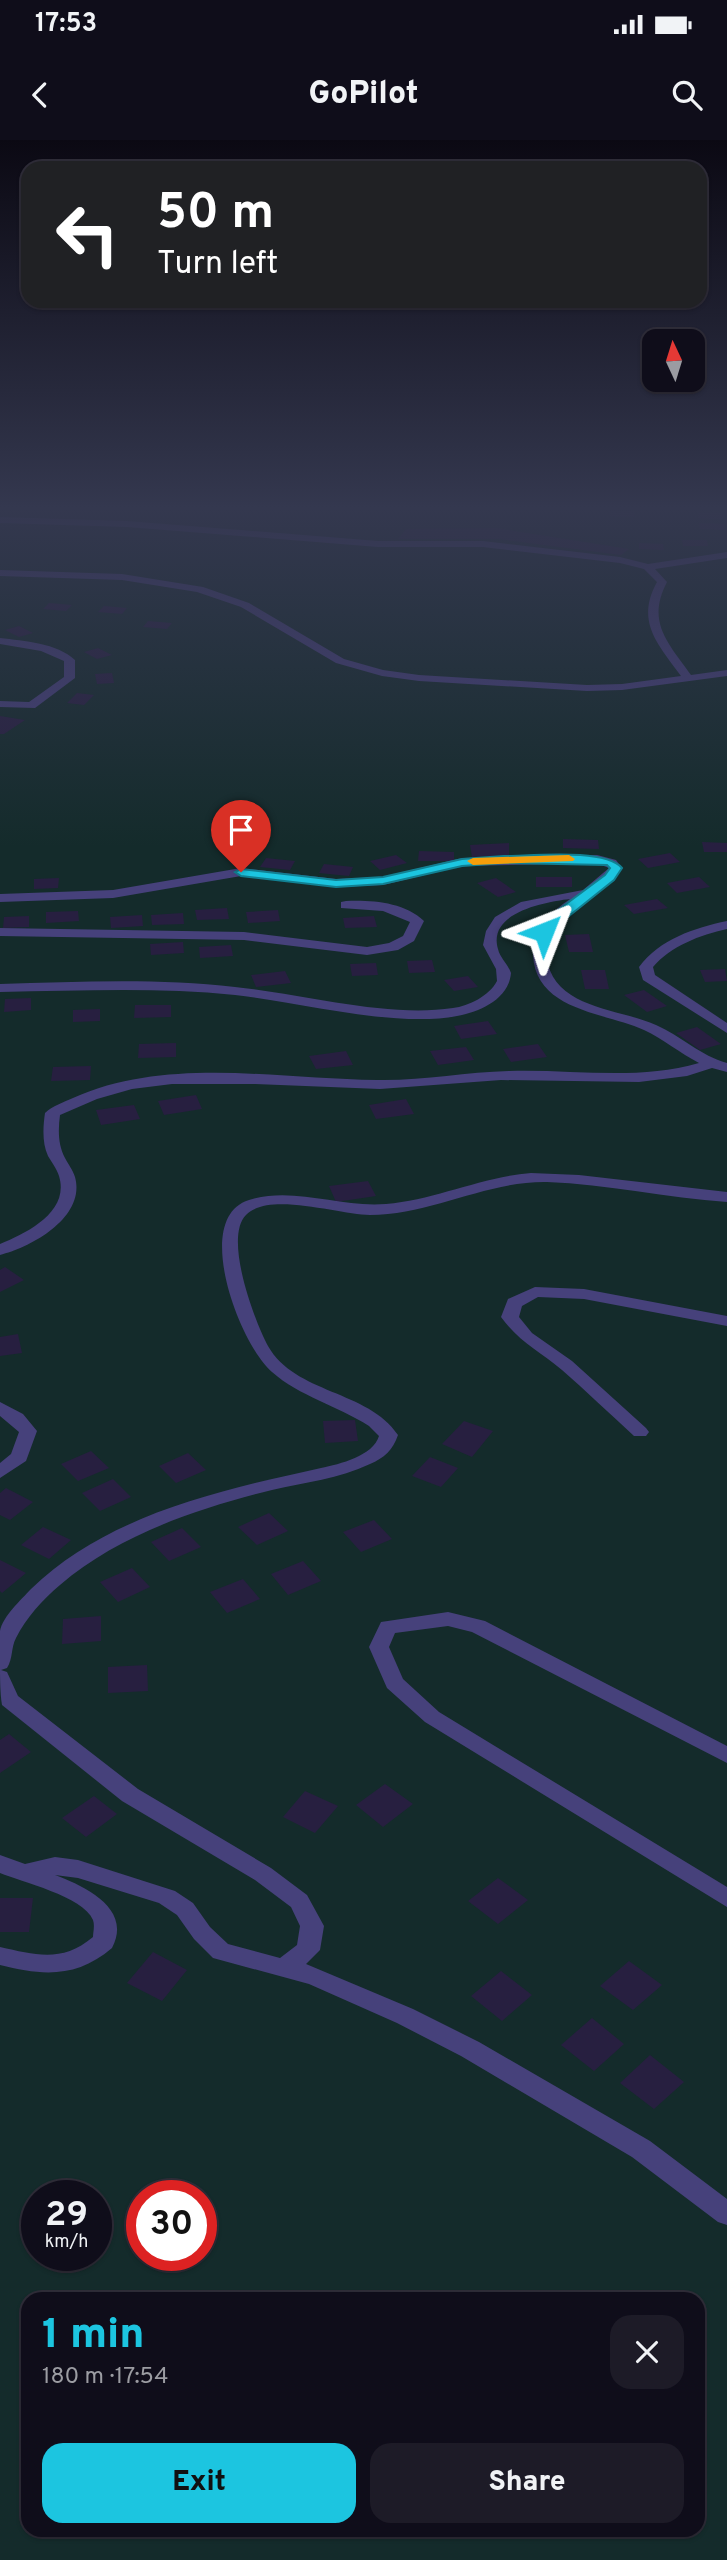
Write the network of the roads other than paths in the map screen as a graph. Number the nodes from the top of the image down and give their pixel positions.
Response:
1 (272, 621) edge
2 (652, 621) edge
3 (0, 641) edge
4 (727, 673) edge
5 (687, 677) junction
6 (0, 704) edge
7 (585, 893) junction
8 (0, 898) edge
9 (345, 905) dead end
10 (727, 925) edge
11 (0, 932) edge
12 (0, 988) edge
13 (727, 1029) edge
14 (719, 1066) edge
15 (727, 1198) edge
16 (0, 1250) edge
17 (727, 1321) edge
18 (0, 1408) edge
19 (640, 1432) dead end
20 (0, 1472) edge
21 (0, 1664) edge
22 (0, 1677) edge
23 (727, 1755) edge
24 (0, 1864) edge
25 (22, 1874) junction
26 (727, 1898) edge
27 (0, 1956) edge
28 (285, 1967) junction
29 (727, 2214) edge

1 - 5 street
2 - 5 street
3 - 6 street
4 - 5 street
7 - 8 street
7 - 12 street
7 - 14 street
9 - 11 street
10 - 13 street
14 - 16 street
15 - 21 street
17 - 19 street
18 - 20 street
22 - 28 street
23 - 26 street
24 - 25 street
25 - 27 street
25 - 28 street
28 - 29 street

